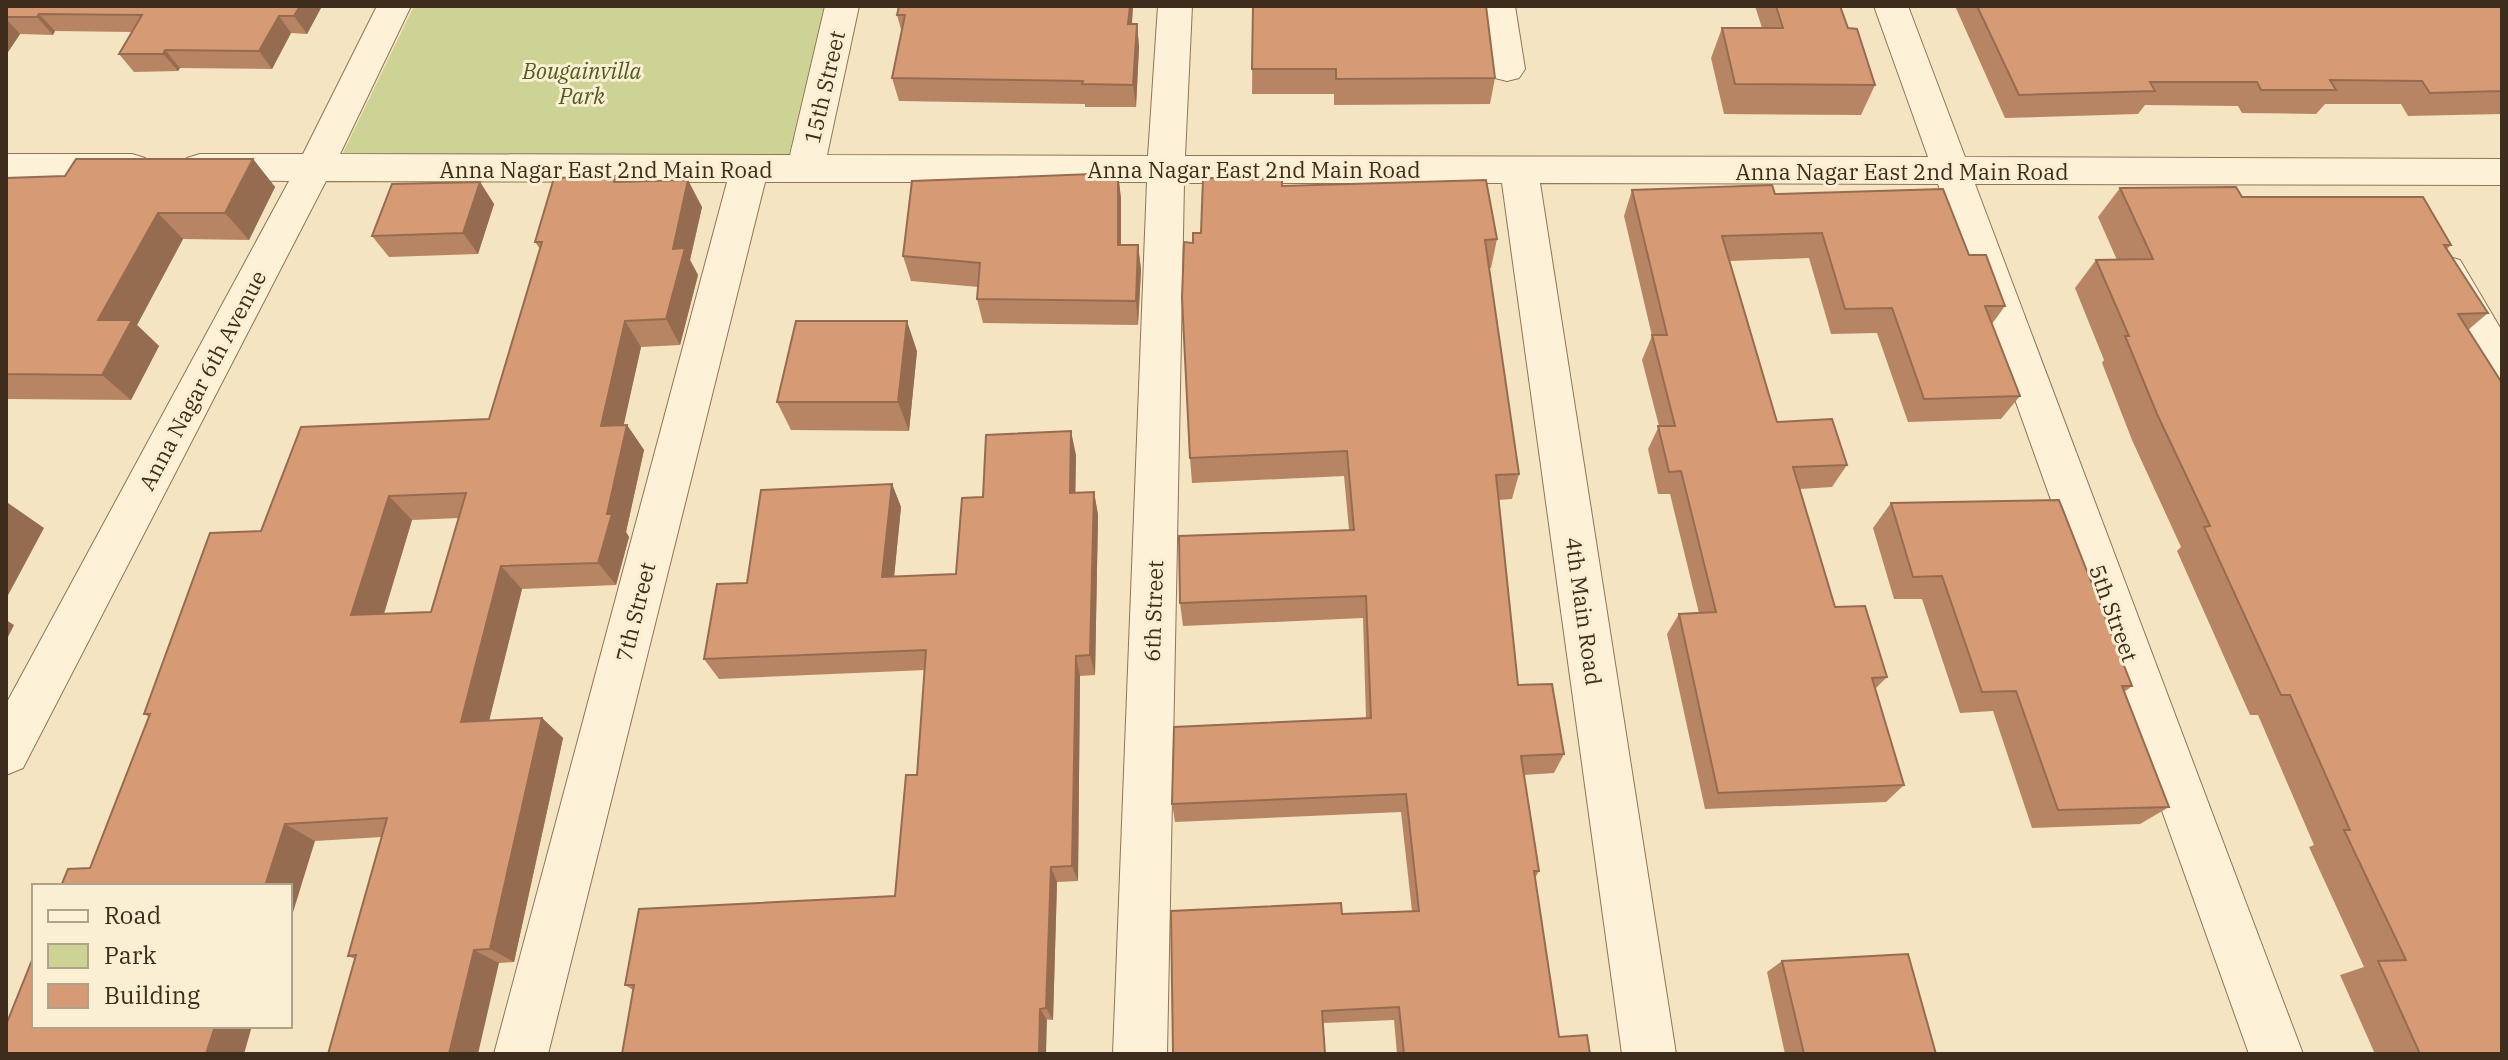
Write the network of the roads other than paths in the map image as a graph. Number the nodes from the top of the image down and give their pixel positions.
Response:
1 (394, 6) edge
2 (842, 6) edge
3 (1175, 6) edge
4 (1498, 6) edge
5 (1891, 6) edge
6 (1507, 69) dead end
7 (6, 167) edge
8 (315, 167) junction
9 (805, 169) junction
10 (1166, 169) junction
11 (1519, 169) junction
12 (749, 170) junction
13 (1951, 171) junction
14 (2388, 172) junction
15 (2502, 172) edge
16 (2502, 367) edge
17 (6, 752) edge
18 (521, 1054) edge
19 (1140, 1054) edge
20 (1649, 1054) edge
21 (2276, 1054) edge

1 - 8 street, Anna Nagar 6th Avenue
2 - 9 street, 15th Street
3 - 10 street, 6th Street
4 - 6 street
5 - 13 street, 5th Street
7 - 8 street, Anna Nagar East 2nd Main Road
8 - 12 street, Anna Nagar East 2nd Main Road
8 - 17 street, Anna Nagar 6th Avenue
9 - 10 street, Anna Nagar East 2nd Main Road
9 - 12 street, Anna Nagar East 2nd Main Road
10 - 11 street, Anna Nagar East 2nd Main Road
10 - 19 street, 6th Street
11 - 13 street, Anna Nagar East 2nd Main Road
11 - 20 street, 4th Main Road
12 - 18 street, 7th Street
13 - 14 street, Anna Nagar East 2nd Main Road
13 - 21 street, 5th Street
14 - 15 street, Anna Nagar East 2nd Main Road
14 - 16 street

